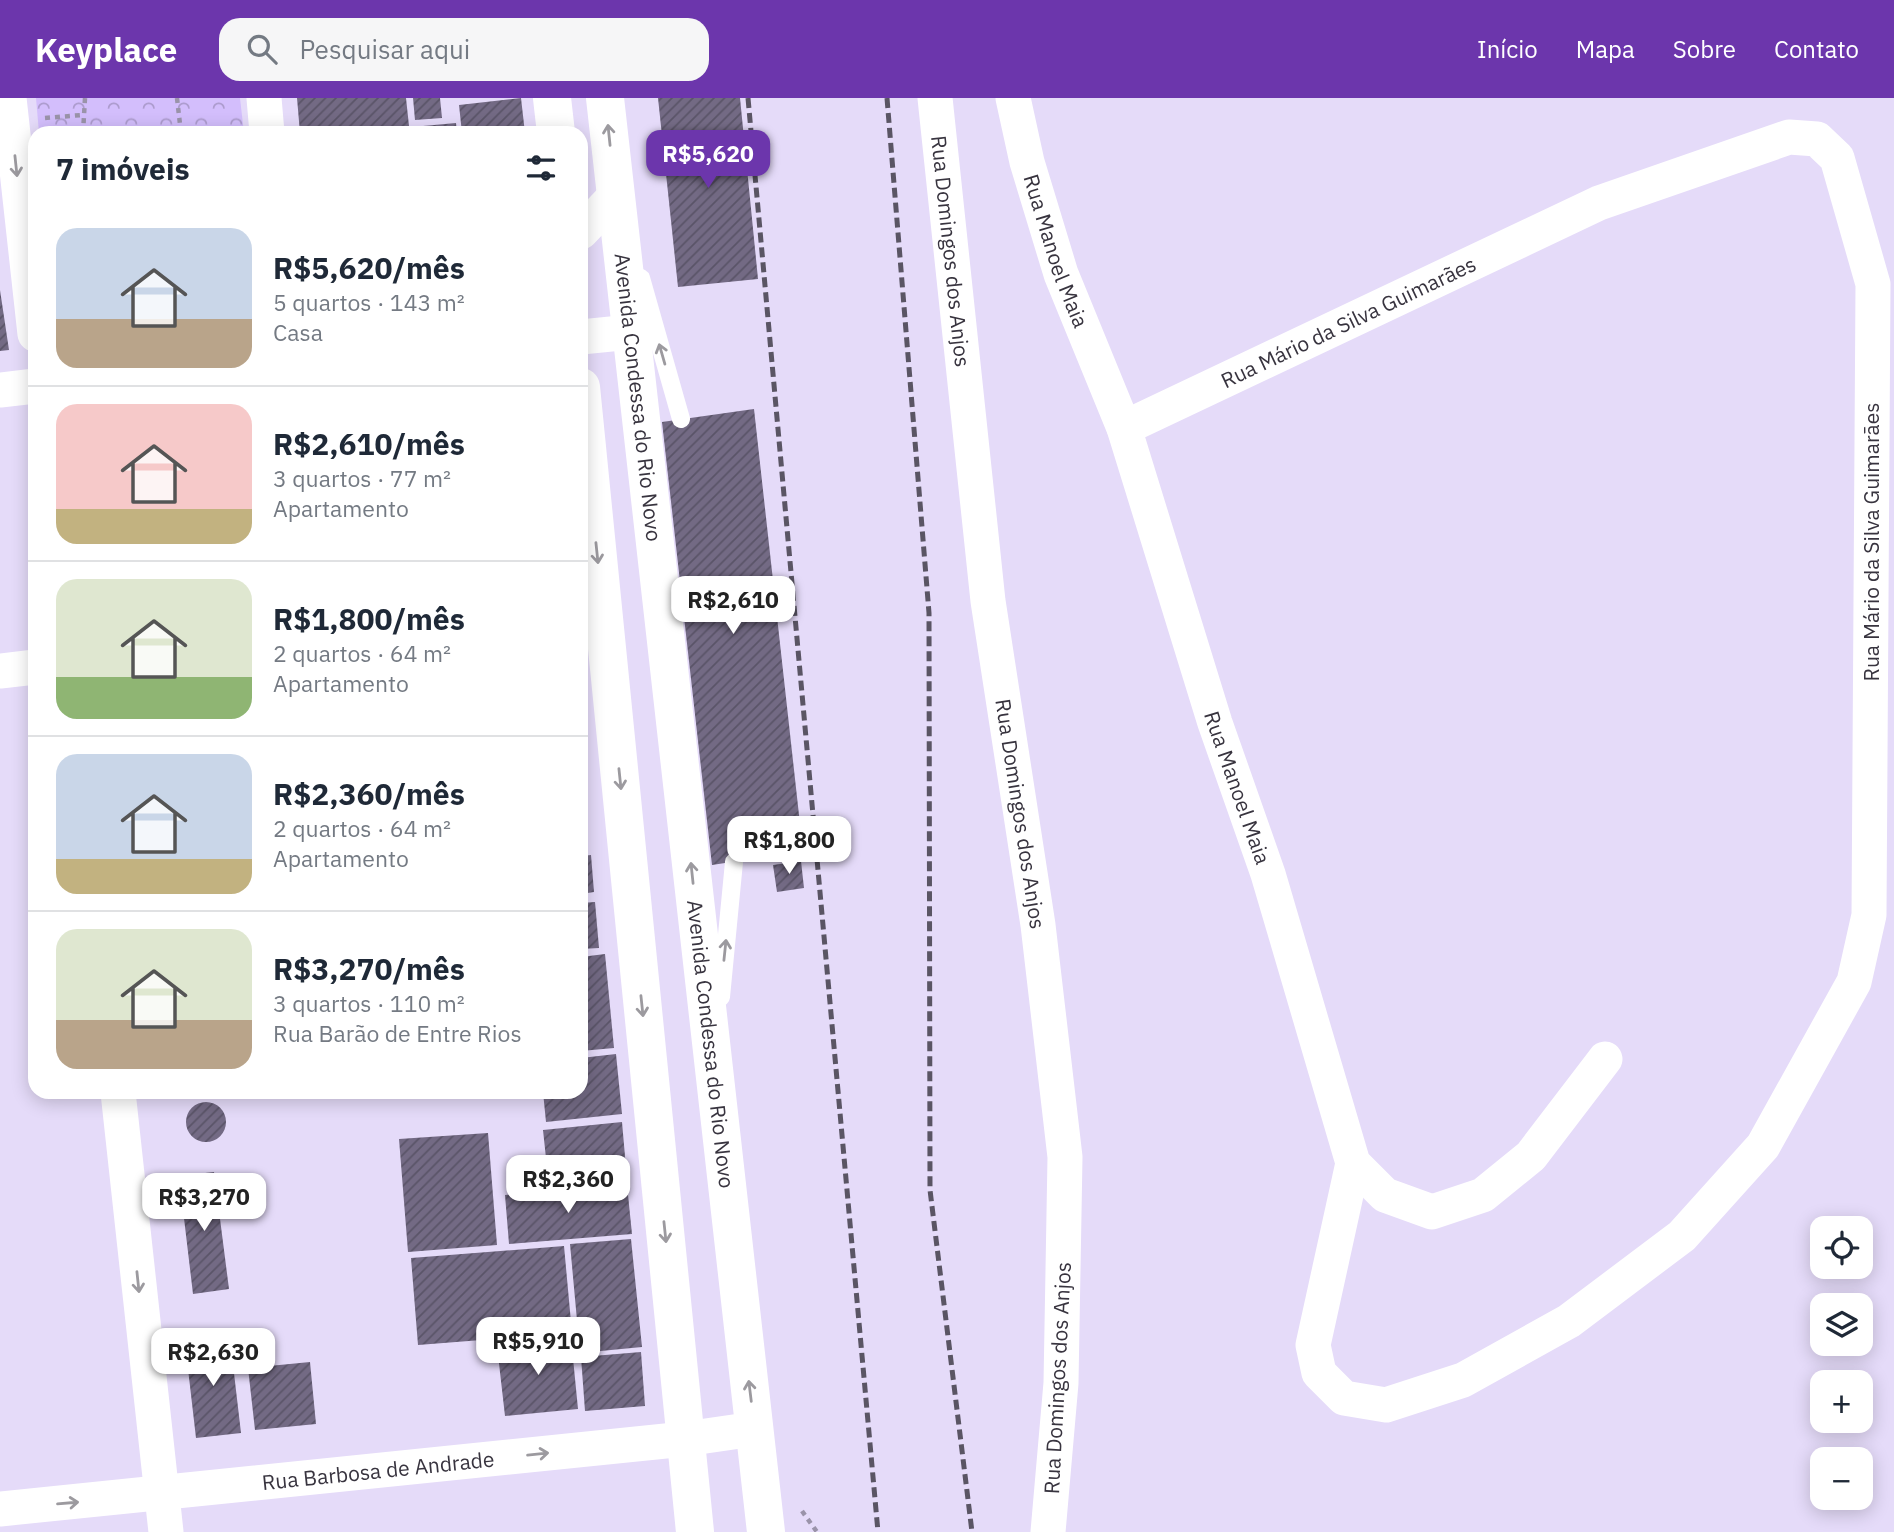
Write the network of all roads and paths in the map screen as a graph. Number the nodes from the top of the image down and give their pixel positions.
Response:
1 (9, 98) edge
2 (85, 98) edge
3 (177, 98) edge
4 (264, 98) edge
5 (552, 98) edge
6 (605, 98) edge
7 (935, 98) edge
8 (1013, 98) edge
9 (82, 115) junction
10 (43, 118) dead end
11 (83, 126) edge
12 (180, 126) edge
13 (266, 126) edge
14 (555, 126) edge
15 (615, 191) junction
16 (588, 224) edge
17 (28, 262) edge
18 (631, 332) junction
19 (588, 336) edge
20 (28, 387) edge
21 (0, 390) edge
22 (681, 419) dead end
23 (1124, 428) junction
24 (588, 458) edge
25 (28, 668) edge
26 (0, 671) edge
27 (734, 862) dead end
28 (1605, 1059) dead end
29 (714, 1067) junction
30 (119, 1099) edge
31 (1353, 1163) junction
32 (754, 1429) junction
33 (685, 1439) junction
34 (162, 1494) junction
35 (0, 1509) edge
36 (166, 1532) edge
37 (695, 1532) edge
38 (766, 1532) edge
39 (1048, 1532) edge

1 -> 17 street
2 - 9 path
3 - 12 path
4 - 13 street
5 - 14 main road
15 -> 6 main road, Avenida Condessa do Rio Novo
7 - 39 street, Rua Domingos dos Anjos
8 - 23 street, Rua Manoel Maia
9 - 10 path
9 - 11 path
15 - 16 street
15 - 18 main road, Avenida Condessa do Rio Novo
22 -> 15 lane
18 - 19 street
29 -> 18 main road, Avenida Condessa do Rio Novo
20 - 21 street
23 - 31 street, Rua Manoel Maia
23 - 31 street, Rua Mário da Silva Guimarães
24 -> 33 main road
25 - 26 street
29 -> 27 lane
28 - 31 street, Rua Manoel Maia
32 -> 29 main road, Avenida Condessa do Rio Novo
30 -> 34 street
32 - 33 street, Rua Barbosa de Andrade
32 - 38 main road, Avenida Condessa do Rio Novo
34 -> 33 street, Rua Barbosa de Andrade
33 - 37 main road
35 -> 34 street, Rua Barbosa de Andrade
34 - 36 street

